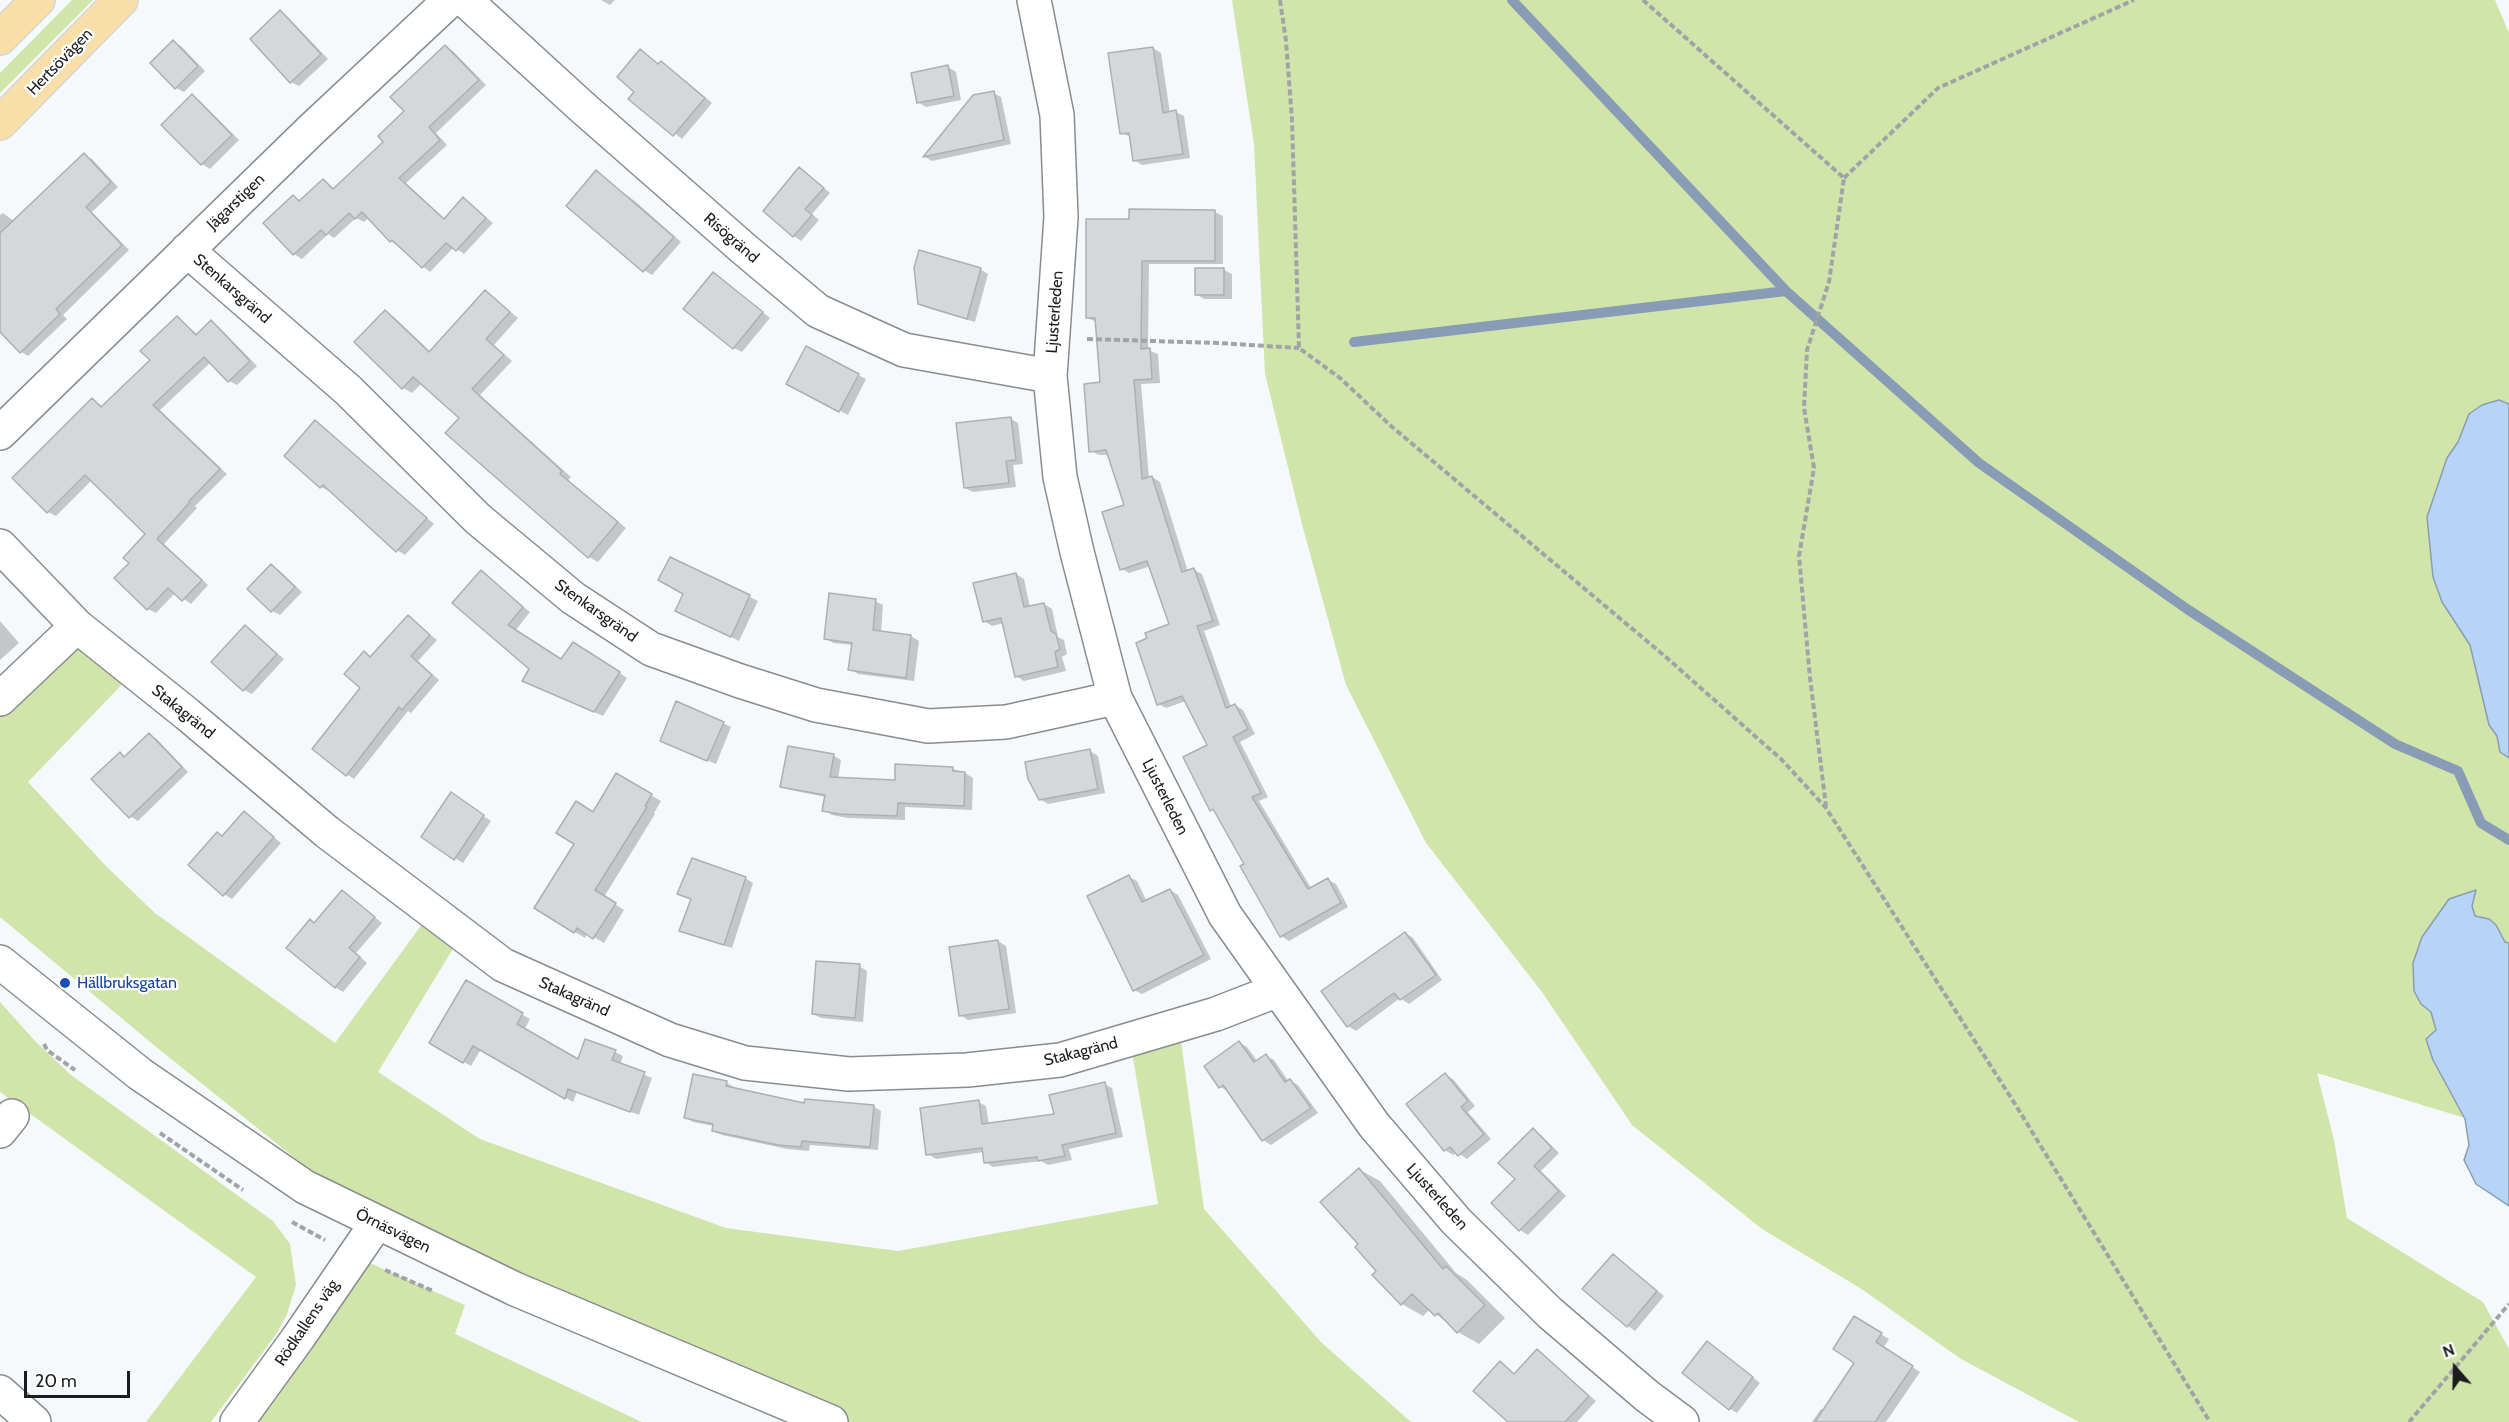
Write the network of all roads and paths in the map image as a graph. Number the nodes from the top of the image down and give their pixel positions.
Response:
1 (38, 0) edge
2 (121, 0) edge
3 (450, 0) edge
4 (465, 0) edge
5 (1034, 0) edge
6 (1280, 0) edge
7 (1643, 0) edge
8 (2134, 0) edge
9 (0, 38) edge
10 (0, 123) edge
11 (1844, 178) junction
12 (187, 250) junction
13 (1053, 338) junction
14 (1299, 348) junction
15 (1050, 376) junction
16 (0, 433) edge
17 (0, 546) edge
18 (77, 626) junction
19 (1115, 698) junction
20 (0, 699) edge
21 (1826, 808) junction
22 (0, 962) edge
23 (1278, 990) junction
24 (376, 1224) junction
25 (2509, 1304) edge
26 (0, 1392) edge
27 (34, 1422) edge
28 (237, 1422) edge
29 (831, 1422) edge
30 (1682, 1422) edge
31 (2210, 1422) edge
32 (2409, 1422) edge

1 - 9 main road
2 - 10 main road, Hertsövägen
3 - 12 street, Jägarstigen
4 - 15 street, Risögränd
5 - 13 street, Ljusterleden
6 - 14 path
7 - 11 path
8 - 11 path
11 - 21 path
12 - 16 street, Jägarstigen
12 - 19 street, Stenkarsgränd
13 - 14 path
13 - 15 street, Ljusterleden
14 - 21 path
15 - 19 street, Ljusterleden
17 - 18 street
18 - 20 street
18 - 23 street, Stakagränd
19 - 23 street, Ljusterleden
21 - 31 path
22 - 24 street, Örnäsvägen
23 - 30 street, Ljusterleden
24 - 28 street, Rödkallens väg
24 - 29 street, Örnäsvägen
25 - 32 path
26 - 27 street

